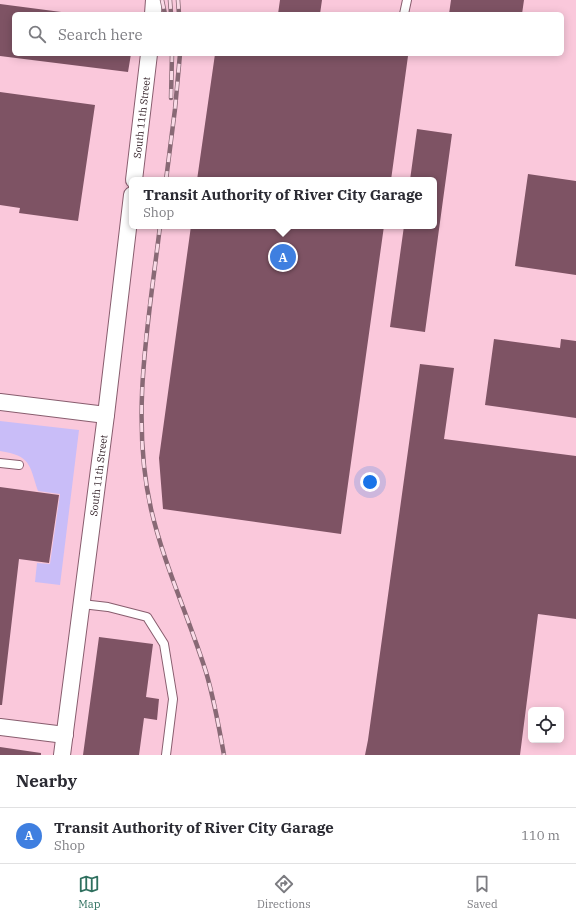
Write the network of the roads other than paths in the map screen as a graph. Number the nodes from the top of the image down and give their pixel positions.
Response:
1 (154, 0) edge
2 (407, 0) edge
3 (153, 12) edge
4 (404, 12) edge
5 (149, 56) edge
6 (134, 177) edge
7 (129, 220) edge
8 (0, 402) edge
9 (106, 415) junction
10 (0, 463) edge
11 (19, 465) dead end
12 (82, 604) junction
13 (0, 727) edge
14 (65, 735) junction
15 (62, 755) edge
16 (166, 755) edge

1 - 3 street
2 - 4 lane
5 - 6 street, South 11th Street
7 - 9 street, South 11th Street
8 - 9 street
9 - 12 street, South 11th Street
10 - 11 lane
12 - 14 street, South 11th Street
12 - 16 lane
13 - 14 street
14 - 15 street, South 11th Street

